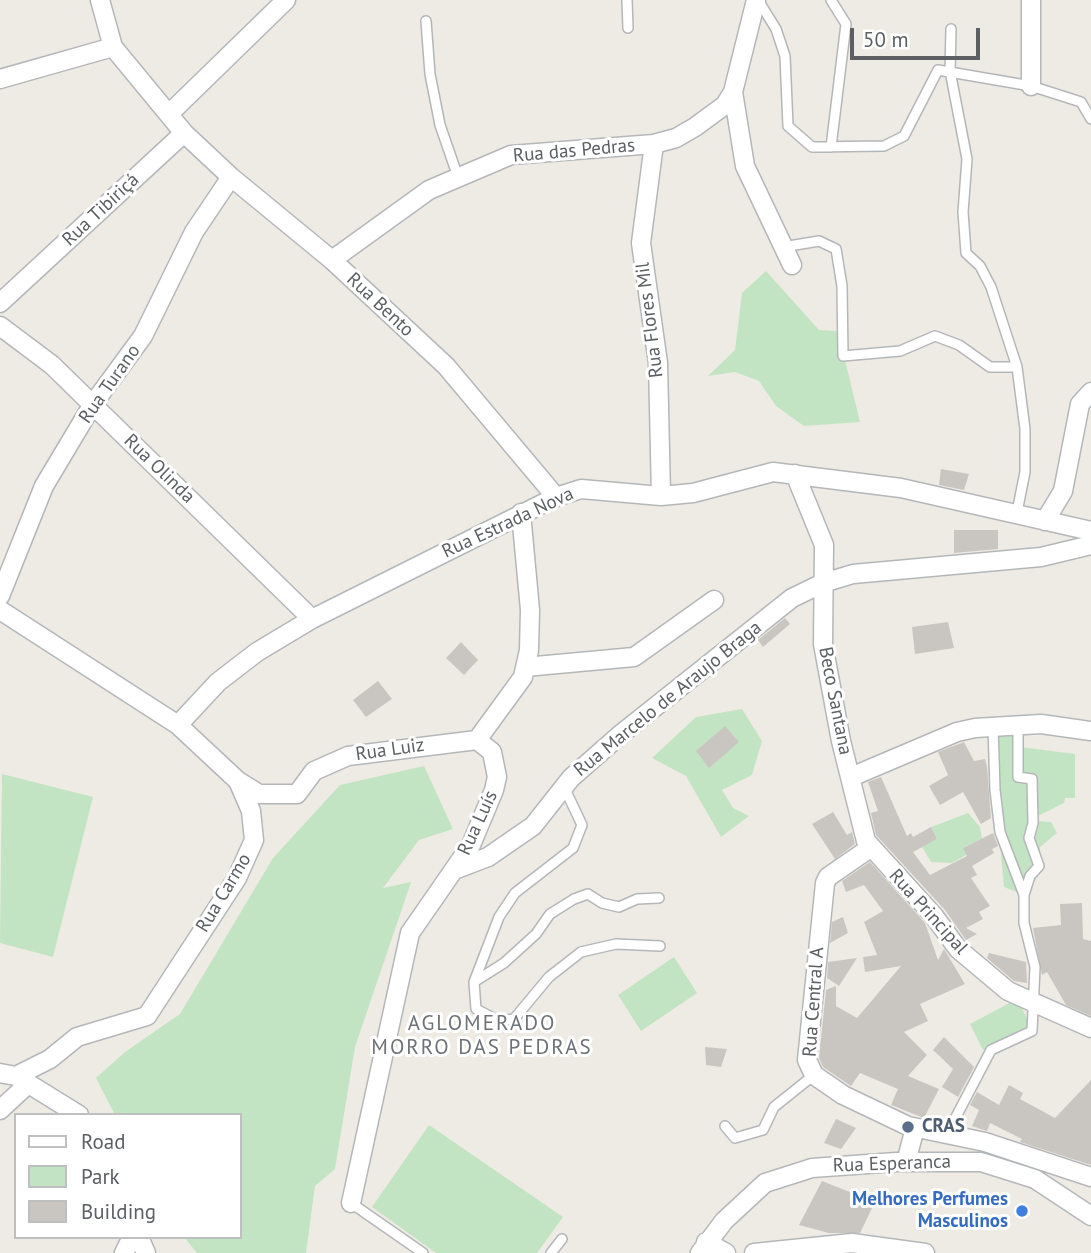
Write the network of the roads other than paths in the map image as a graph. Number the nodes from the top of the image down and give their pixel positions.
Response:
1 (100, 0) edge
2 (286, 0) edge
3 (626, 0) edge
4 (757, 0) edge
5 (831, 0) edge
6 (1031, 0) edge
7 (426, 21) dead end
8 (628, 28) dead end
9 (951, 29) dead end
10 (113, 47) junction
11 (950, 71) junction
12 (0, 79) edge
13 (1031, 86) junction
14 (733, 92) junction
15 (170, 113) junction
16 (1091, 119) edge
17 (184, 133) junction
18 (654, 145) junction
19 (831, 147) junction
20 (231, 177) junction
21 (458, 177) junction
22 (781, 247) junction
23 (332, 260) junction
24 (792, 265) dead end
25 (0, 303) edge
26 (0, 326) edge
27 (1017, 367) junction
28 (1091, 392) edge
29 (93, 404) junction
30 (794, 474) junction
31 (661, 496) junction
32 (556, 497) junction
33 (1017, 512) junction
34 (521, 513) junction
35 (1045, 520) junction
36 (1091, 531) edge
37 (1091, 545) edge
38 (824, 583) junction
39 (0, 596) edge
40 (714, 600) dead end
41 (0, 610) edge
42 (313, 619) junction
43 (525, 667) junction
44 (178, 725) junction
45 (1018, 725) junction
46 (993, 727) junction
47 (1091, 730) edge
48 (477, 740) junction
49 (851, 777) junction
50 (238, 781) junction
51 (564, 787) junction
52 (870, 848) junction
53 (454, 870) junction
54 (1024, 895) junction
55 (659, 898) dead end
56 (660, 946) dead end
57 (474, 982) junction
58 (1034, 1002) junction
59 (1091, 1028) edge
60 (814, 1075) junction
61 (15, 1077) edge
62 (0, 1110) edge
63 (76, 1113) edge
64 (725, 1126) dead end
65 (915, 1128) junction
66 (947, 1134) junction
67 (906, 1162) junction
68 (1091, 1177) edge
69 (351, 1203) joint
70 (1091, 1216) edge
71 (562, 1239) dead end
72 (703, 1248) edge
73 (871, 1249) edge
74 (423, 1253) edge
75 (551, 1253) edge
76 (726, 1253) edge
77 (754, 1253) edge
78 (925, 1253) edge

1 - 10 street
2 - 15 street
3 - 8 lane
4 - 14 street, Rua das Pedras
4 - 19 lane
5 - 19 lane
6 - 13 street
7 - 21 lane
9 - 11 lane
10 - 12 street
10 - 15 street
11 - 13 lane
11 - 19 lane
11 - 27 lane
13 - 16 lane
14 - 18 street, Rua das Pedras
14 - 22 street
15 - 17 street
17 - 20 street, Rua Bento
17 - 25 street, Rua Tibiriçá
18 - 21 street, Rua das Pedras
18 - 31 street, Rua Flores Mil
20 - 23 street, Rua Bento
20 - 29 street, Rua Turano
21 - 23 street, Rua das Pedras
22 - 24 street
22 - 27 lane
23 - 32 street, Rua Bento
26 - 29 street, Rua Olinda
27 - 33 lane
28 - 35 street
29 - 39 street, Rua Turano
29 - 42 street, Rua Olinda
30 - 31 street, Rua Estrada Nova
30 - 33 street, Rua Estrada Nova
30 - 38 street
31 - 32 street, Rua Estrada Nova
32 - 34 street, Rua Estrada Nova
33 - 35 street, Rua Estrada Nova
34 - 42 street, Rua Estrada Nova
34 - 43 street
35 - 36 street, Rua Estrada Nova
37 - 38 street, Rua Marcelo de Araujo Braga
38 - 49 street, Beco Santana
38 - 51 street, Rua Marcelo de Araujo Braga
40 - 43 street
41 - 44 street, Rua Carmo
42 - 44 street, Rua Estrada Nova
43 - 48 street
44 - 50 street, Rua Carmo
45 - 46 street
45 - 47 street
45 - 54 lane
46 - 49 street
46 - 54 lane
48 - 50 street, Rua Luiz
48 - 53 street, Rua Luís
49 - 52 street, Rua Principal
50 - 61 street, Rua Carmo
51 - 53 street, Rua Marcelo de Araujo Braga
51 - 57 lane
52 - 58 street, Rua Principal
52 - 60 street, Rua Central A
53 - 69 street
54 - 58 lane
55 - 57 lane
56 - 57 lane
58 - 59 street, Rua Principal
58 - 66 lane
60 - 64 lane
60 - 65 street, Rua Central A
61 - 62 street, Rua Carmo
61 - 63 street
65 - 66 street, Rua Central A
65 - 67 street
66 - 68 street, Rua Central A
67 - 70 street, Rua Esperanca
67 - 72 street, Rua Esperanca
69 - 74 lane
71 - 75 lane
72 - 76 street, Rua Esperanca
73 - 77 street
73 - 78 street

